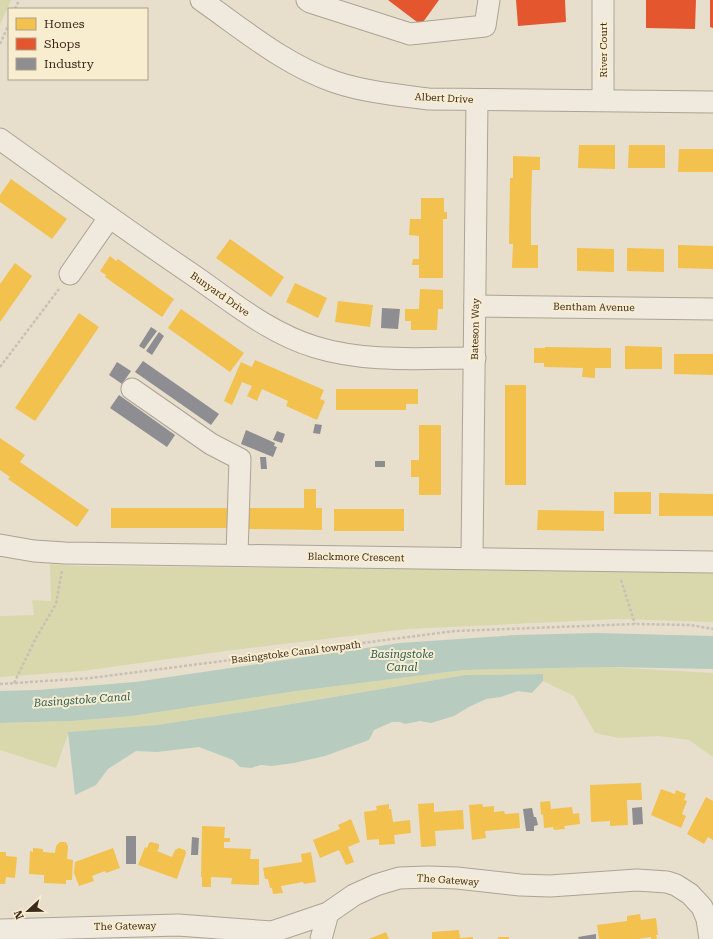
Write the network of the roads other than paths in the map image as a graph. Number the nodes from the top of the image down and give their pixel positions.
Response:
1 (201, 0) edge
2 (307, 0) edge
3 (489, 0) edge
4 (603, 0) edge
5 (477, 100) junction
6 (603, 100) junction
7 (713, 102) edge
8 (0, 138) edge
9 (109, 218) junction
10 (70, 274) road end
11 (476, 306) junction
12 (713, 309) edge
13 (475, 358) junction
14 (132, 389) dead end
15 (0, 545) edge
16 (237, 555) junction
17 (472, 558) junction
18 (713, 562) edge
19 (328, 913) junction
20 (0, 930) edge
21 (276, 936) edge
22 (321, 939) edge
23 (710, 939) edge

1 - 5 street, Albert Drive
2 - 3 street
4 - 6 street, River Court
5 - 6 street, Albert Drive
5 - 11 street, Bateson Way
6 - 7 street, Albert Drive
8 - 9 street, Bunyard Drive
9 - 10 street
9 - 13 street, Bunyard Drive
11 - 12 street, Bentham Avenue
11 - 13 street, Bateson Way
13 - 17 street, Bateson Way
14 - 16 street
15 - 16 street, Blackmore Crescent
16 - 17 street, Blackmore Crescent
17 - 18 street, Blackmore Crescent
19 - 21 street, The Gateway
19 - 22 street
19 - 23 street, The Gateway
20 - 21 street, The Gateway

